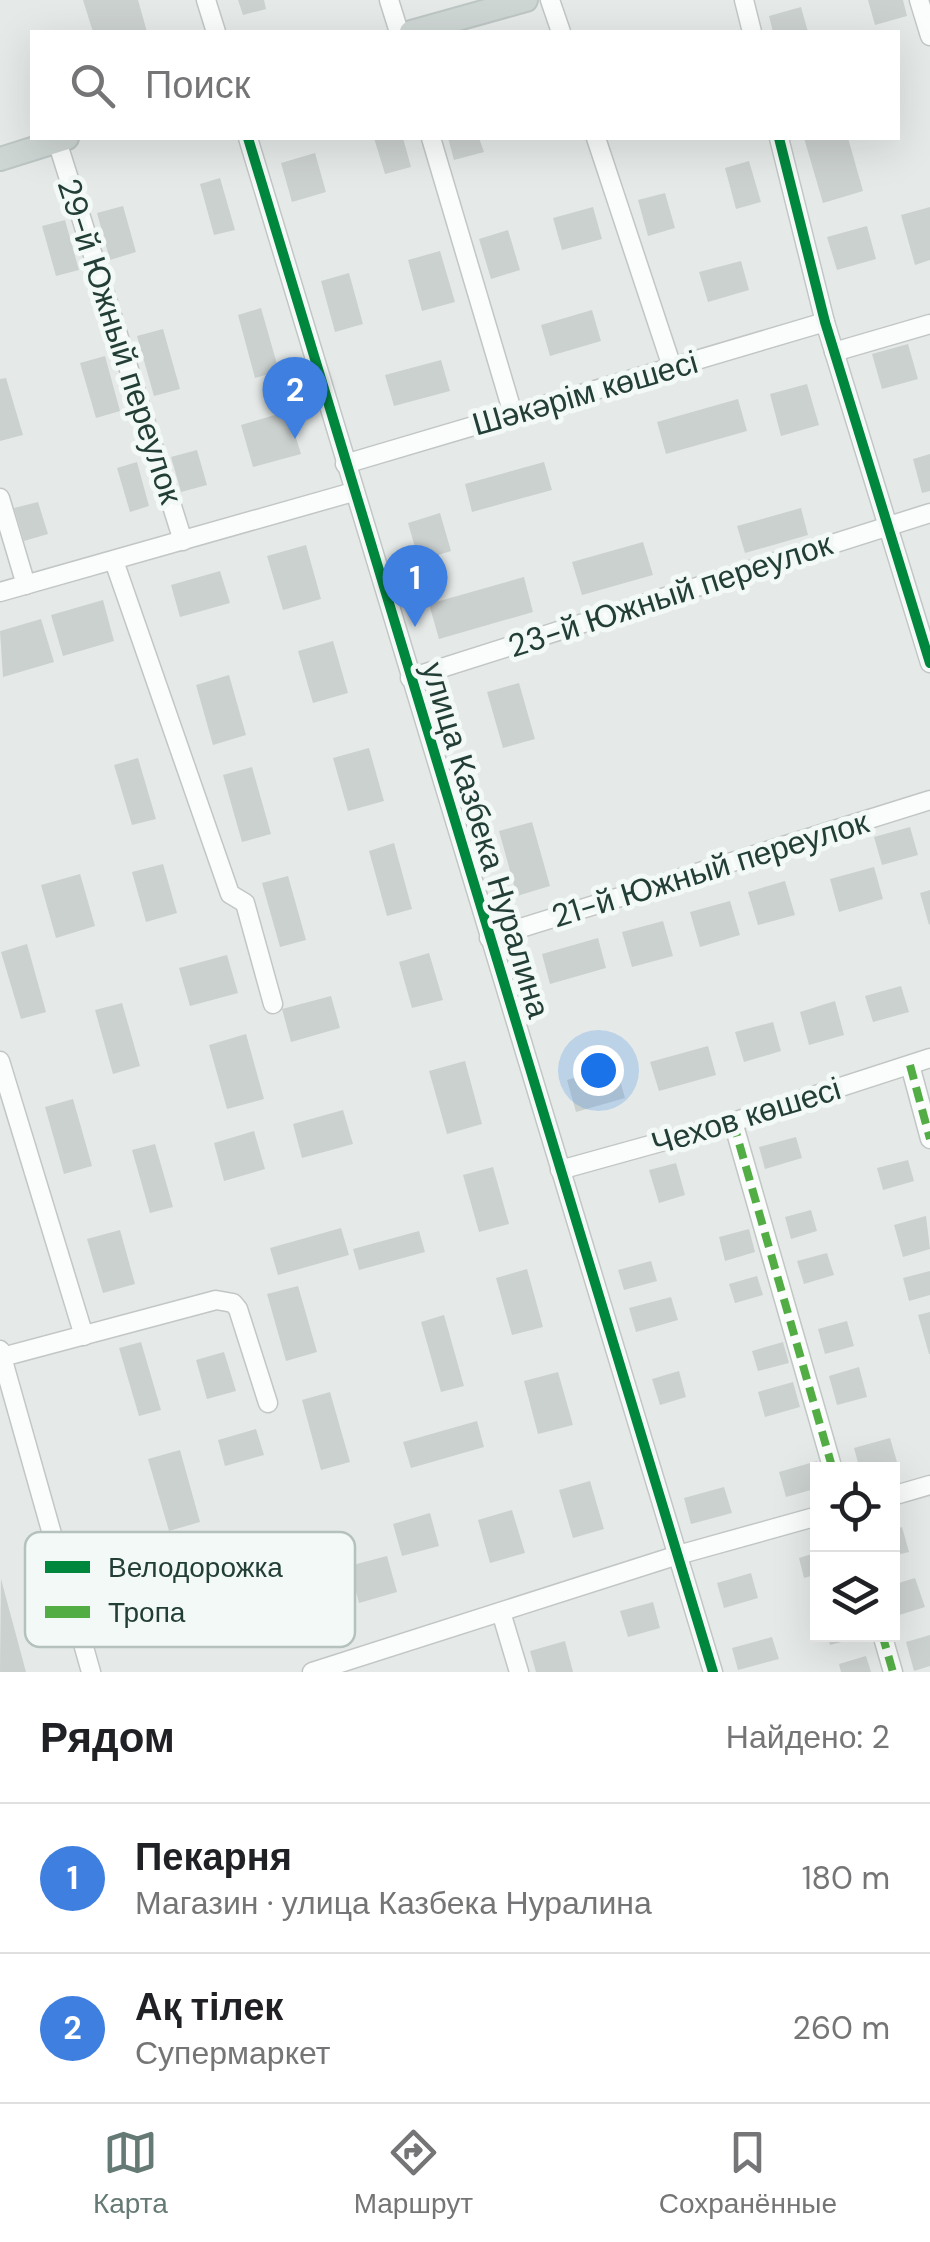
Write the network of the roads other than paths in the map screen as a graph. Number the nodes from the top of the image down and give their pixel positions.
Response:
1 (206, 0) edge
2 (389, 0) edge
3 (526, 0) edge
4 (550, 0) edge
5 (744, 0) edge
6 (919, 0) edge
7 (215, 30) edge
8 (399, 30) edge
9 (418, 30) edge
10 (560, 30) edge
11 (752, 30) edge
12 (930, 36) edge
13 (59, 140) edge
14 (62, 140) edge
15 (249, 140) edge
16 (432, 140) edge
17 (597, 140) edge
18 (779, 140) edge
19 (0, 159) edge
20 (825, 322) junction
21 (930, 324) edge
22 (834, 352) junction
23 (672, 367) junction
24 (513, 414) junction
25 (345, 464) junction
26 (354, 492) junction
27 (0, 498) edge
28 (930, 513) edge
29 (888, 526) junction
30 (184, 541) junction
31 (114, 560) junction
32 (26, 584) junction
33 (0, 592) edge
34 (930, 663) edge
35 (410, 678) junction
36 (930, 800) edge
37 (489, 938) junction
38 (272, 1004) dead end
39 (930, 1058) edge
40 (0, 1062) edge
41 (910, 1065) junction
42 (733, 1122) junction
43 (930, 1138) edge
44 (560, 1170) junction
45 (84, 1336) junction
46 (1, 1354) edge
47 (268, 1403) dead end
48 (831, 1462) edge
49 (930, 1485) edge
50 (900, 1494) edge
51 (810, 1518) edge
52 (51, 1532) edge
53 (678, 1556) junction
54 (500, 1612) junction
55 (884, 1642) edge
56 (84, 1647) edge
57 (355, 1665) edge
58 (91, 1672) edge
59 (312, 1672) edge
60 (519, 1672) edge
61 (714, 1672) edge
62 (893, 1672) edge

1 - 7 street
2 - 8 street
3 - 9 main road
4 - 10 street
5 - 11 street
6 - 12 street
13 - 19 main road
14 - 30 street, 29-й Южный переулок
15 - 25 street, улица Казбека Нуралина
16 - 24 street
17 - 23 street
18 - 20 street
20 - 22 street
20 - 23 street, Шәкәрім көшесі
21 - 22 street
22 - 29 street
23 - 24 street, Шәкәрім көшесі
24 - 25 street, Шәкәрім көшесі
25 - 26 street, улица Казбека Нуралина
26 - 30 street
26 - 35 street, улица Казбека Нуралина
27 - 32 street
28 - 29 street, 23-й Южный переулок
29 - 34 street
29 - 35 street, 23-й Южный переулок
30 - 31 street
31 - 32 street
31 - 38 street
32 - 33 street
35 - 37 street, улица Казбека Нуралина
36 - 37 street, 21-й Южный переулок
37 - 44 street, улица Казбека Нуралина
39 - 41 street, Чехов көшесі
40 - 45 street
41 - 42 street, Чехов көшесі
41 - 43 street
42 - 44 street, Чехов көшесі
42 - 48 street
44 - 53 street, улица Казбека Нуралина
45 - 46 street
45 - 47 street
46 - 52 street
49 - 50 street
51 - 53 street
53 - 54 street
53 - 61 street, улица Казбека Нуралина
54 - 57 street
54 - 60 street
55 - 62 street
56 - 58 street
57 - 59 street

